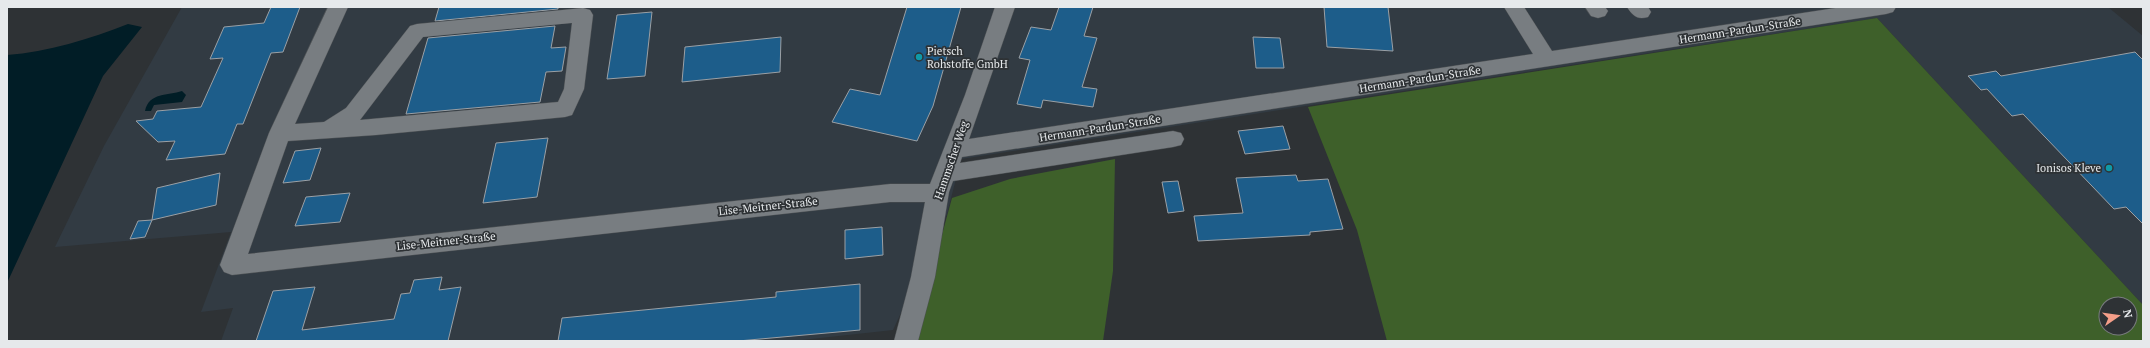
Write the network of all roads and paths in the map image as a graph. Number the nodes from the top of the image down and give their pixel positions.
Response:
1 (338, 7) edge
2 (1005, 7) edge
3 (1514, 7) edge
4 (1886, 7) edge
5 (1547, 60) junction
6 (328, 130) junction
7 (280, 134) junction
8 (1174, 139) dead end
9 (954, 150) junction
10 (941, 183) junction
11 (906, 341) edge

1 - 7 street, Lise-Meitner-Straße
2 - 9 street, Hammscher Weg
3 - 5 street
4 - 5 street, Hermann-Pardun-Straße
5 - 9 street, Hermann-Pardun-Straße
6 - 6 street
6 - 7 street
7 - 10 street, Lise-Meitner-Straße
8 - 10 street
9 - 10 street, Hammscher Weg
10 - 11 street, Hammscher Weg

